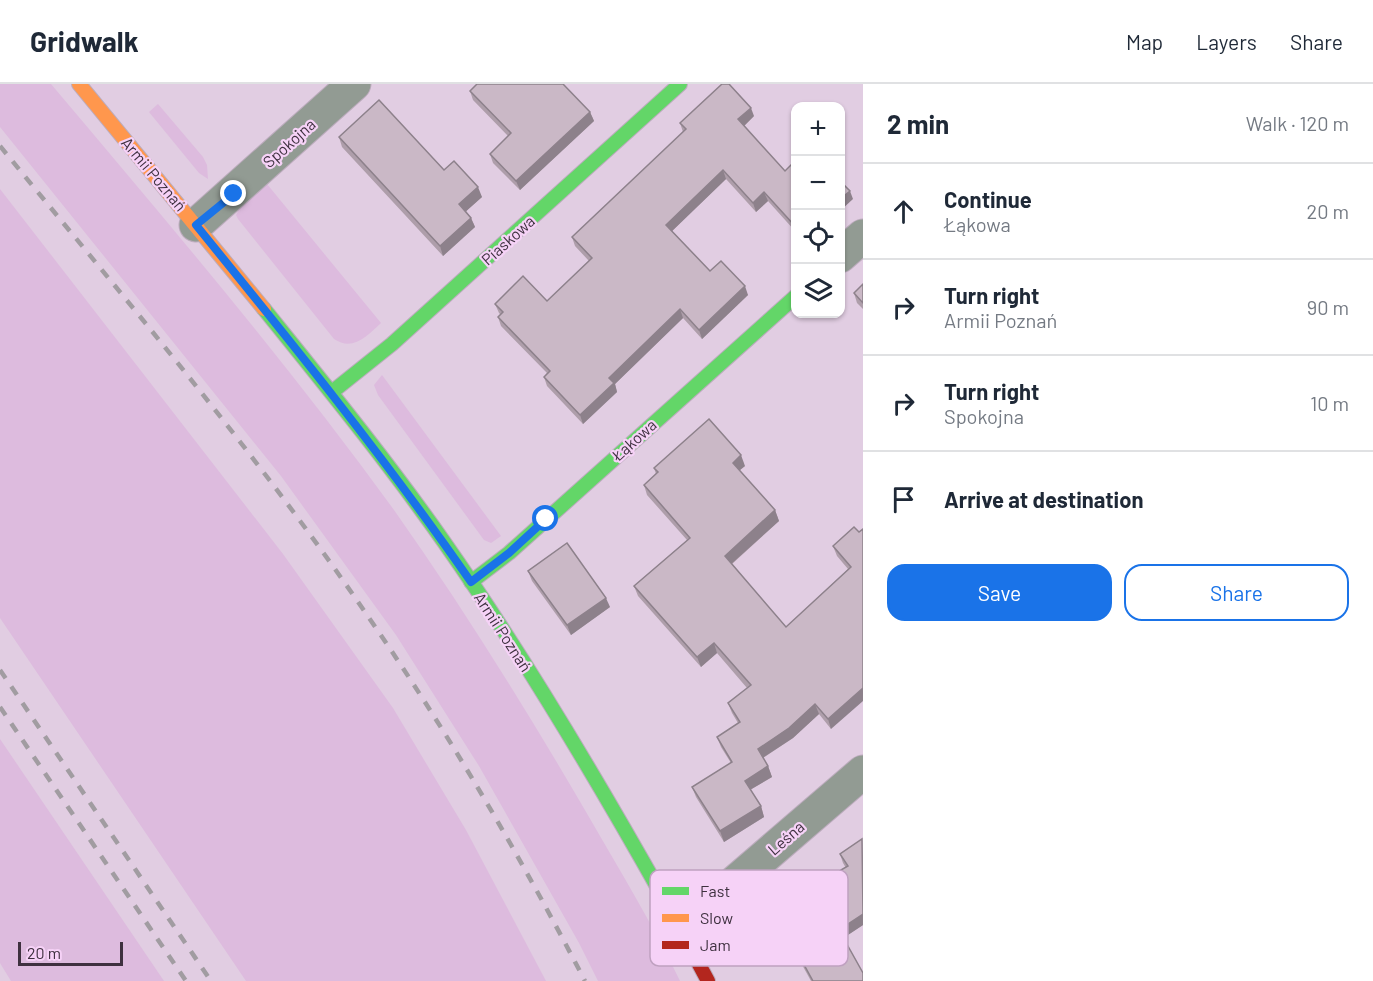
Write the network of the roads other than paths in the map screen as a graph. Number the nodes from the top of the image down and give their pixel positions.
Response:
1 (80, 84) edge
2 (354, 84) edge
3 (680, 84) edge
4 (196, 225) junction
5 (863, 236) edge
6 (845, 252) edge
7 (791, 300) edge
8 (332, 392) junction
9 (471, 582) junction
10 (863, 772) edge
11 (749, 870) edge
12 (650, 875) edge
13 (700, 966) edge
14 (708, 981) edge

1 - 4 main road, Armii Poznań
2 - 4 street, Spokojna
3 - 8 main road, Piaskowa
4 - 8 main road, Armii Poznań
5 - 6 street
7 - 9 main road, Łąkowa
8 - 9 main road, Armii Poznań
9 - 12 main road, Armii Poznań
10 - 11 street, Leśna
13 - 14 main road, Armii Poznań

